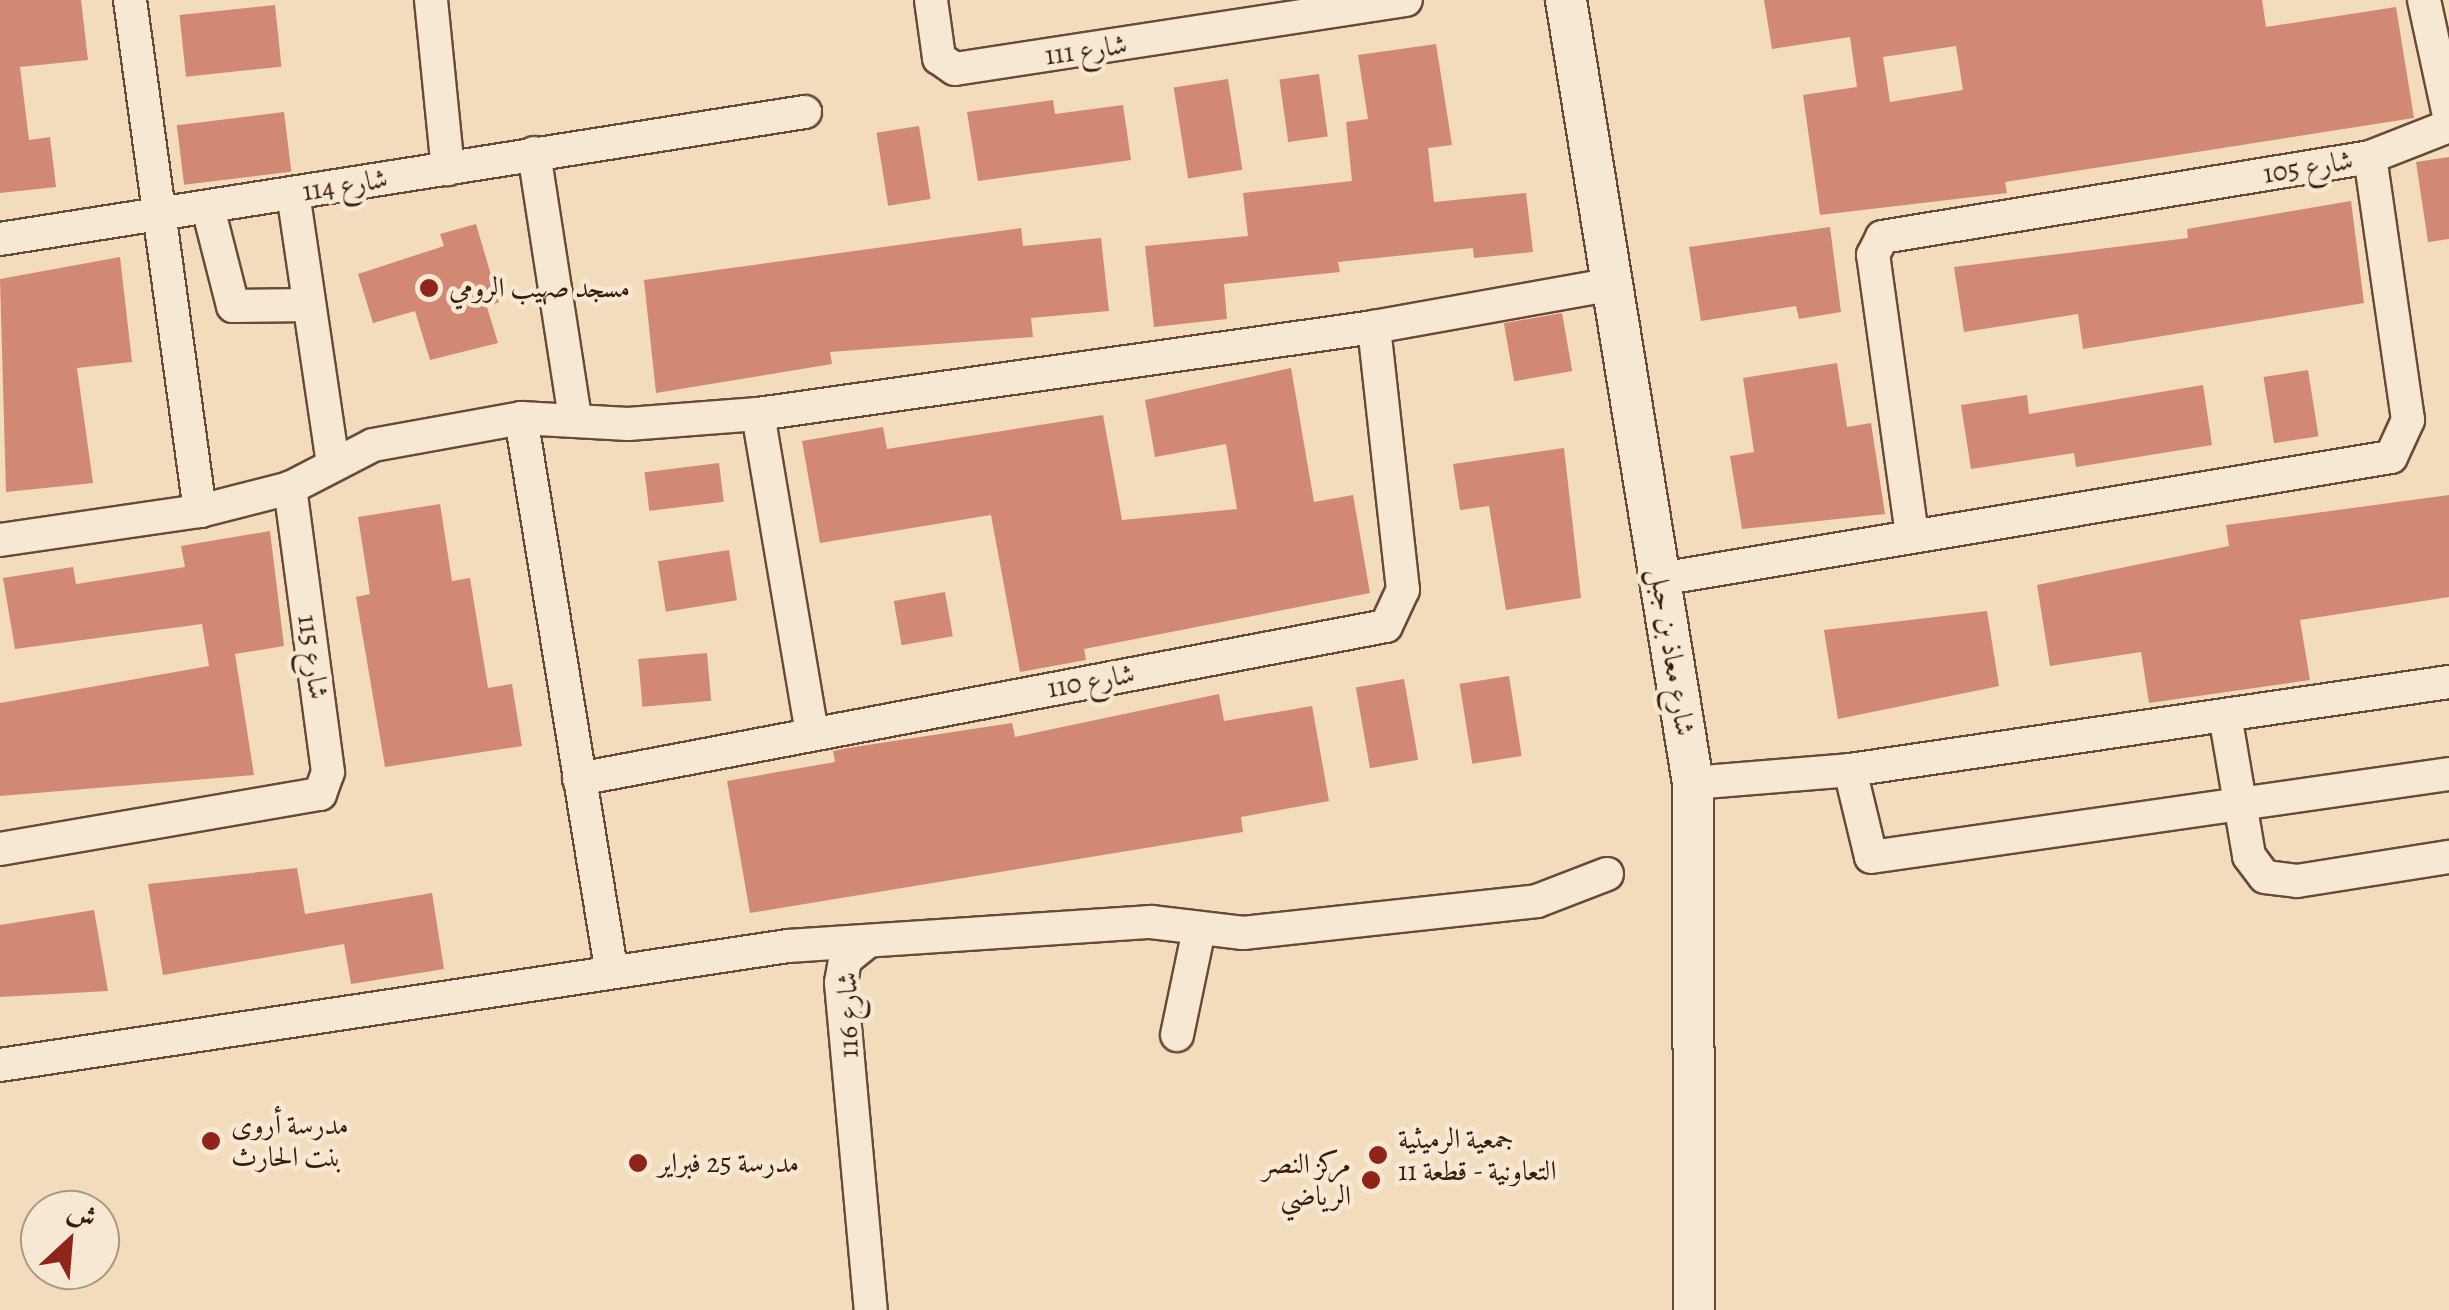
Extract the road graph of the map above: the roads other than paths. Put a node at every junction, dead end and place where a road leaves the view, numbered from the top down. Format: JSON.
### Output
{"nodes":[{"id":1,"x":130,"y":0,"type":"edge"},
{"id":2,"x":431,"y":0,"type":"edge"},
{"id":3,"x":931,"y":0,"type":"edge"},
{"id":4,"x":1406,"y":0,"type":"edge"},
{"id":5,"x":1566,"y":0,"type":"edge"},
{"id":6,"x":2424,"y":0,"type":"edge"},
{"id":7,"x":1295,"y":10,"type":"edge"},
{"id":8,"x":805,"y":112,"type":"dead end"},
{"id":9,"x":2449,"y":116,"type":"edge"},
{"id":10,"x":2449,"y":126,"type":"edge"},
{"id":11,"x":534,"y":154,"type":"junction"},
{"id":12,"x":2370,"y":157,"type":"junction"},
{"id":13,"x":448,"y":170,"type":"junction"},
{"id":14,"x":293,"y":193,"type":"junction"},
{"id":15,"x":208,"y":208,"type":"junction"},
{"id":16,"x":156,"y":217,"type":"junction"},
{"id":17,"x":0,"y":239,"type":"edge"},
{"id":18,"x":1613,"y":284,"type":"junction"},
{"id":19,"x":310,"y":305,"type":"junction"},
{"id":20,"x":1374,"y":328,"type":"junction"},
{"id":21,"x":758,"y":414,"type":"junction"},
{"id":22,"x":521,"y":418,"type":"junction"},
{"id":23,"x":575,"y":418,"type":"junction"},
{"id":24,"x":332,"y":464,"type":"junction"},
{"id":25,"x":290,"y":488,"type":"junction"},
{"id":26,"x":200,"y":511,"type":"junction"},
{"id":27,"x":1912,"y":535,"type":"junction"},
{"id":28,"x":0,"y":540,"type":"edge"},
{"id":29,"x":1660,"y":578,"type":"junction"},
{"id":30,"x":2449,"y":682,"type":"edge"},
{"id":31,"x":2225,"y":715,"type":"junction"},
{"id":32,"x":812,"y":732,"type":"junction"},
{"id":33,"x":1850,"y":770,"type":"junction"},
{"id":34,"x":2449,"y":774,"type":"edge"},
{"id":35,"x":579,"y":778,"type":"junction"},
{"id":36,"x":1693,"y":784,"type":"junction"},
{"id":37,"x":2239,"y":804,"type":"junction"},
{"id":38,"x":0,"y":849,"type":"edge"},
{"id":39,"x":2449,"y":857,"type":"edge"},
{"id":40,"x":1607,"y":874,"type":"dead end"},
{"id":41,"x":1199,"y":930,"type":"junction"},
{"id":42,"x":867,"y":942,"type":"junction"},
{"id":43,"x":611,"y":968,"type":"junction"},
{"id":44,"x":1177,"y":1035,"type":"dead end"},
{"id":45,"x":0,"y":1065,"type":"edge"},
{"id":46,"x":870,"y":1310,"type":"edge"},
{"id":47,"x":1694,"y":1310,"type":"edge"}],
"edges":[{"from":1,"to":16,"type":"street"},
{"from":2,"to":13,"type":"street"},
{"from":3,"to":7,"type":"street","name":"شارع 111"},
{"from":4,"to":7,"type":"street","name":"شارع 111"},
{"from":5,"to":18,"type":"street","name":"شارع معاذ بن جبل"},
{"from":6,"to":9,"type":"street"},
{"from":8,"to":11,"type":"street","name":"شارع 114"},
{"from":10,"to":12,"type":"street"},
{"from":11,"to":13,"type":"street","name":"شارع 114"},
{"from":11,"to":23,"type":"street"},
{"from":12,"to":27,"type":"street","name":"شارع 105"},
{"from":12,"to":27,"type":"street","name":"شارع 105"},
{"from":13,"to":14,"type":"street","name":"شارع 114"},
{"from":14,"to":15,"type":"street","name":"شارع 114"},
{"from":14,"to":19,"type":"street"},
{"from":15,"to":16,"type":"street","name":"شارع 114"},
{"from":15,"to":19,"type":"street"},
{"from":16,"to":17,"type":"street","name":"شارع 114"},
{"from":16,"to":26,"type":"street"},
{"from":18,"to":20,"type":"street"},
{"from":18,"to":29,"type":"street","name":"شارع معاذ بن جبل"},
{"from":19,"to":24,"type":"street"},
{"from":20,"to":21,"type":"street"},
{"from":20,"to":32,"type":"street","name":"شارع 110"},
{"from":21,"to":23,"type":"street"},
{"from":21,"to":32,"type":"street"},
{"from":22,"to":23,"type":"street"},
{"from":22,"to":24,"type":"street"},
{"from":22,"to":35,"type":"street"},
{"from":24,"to":25,"type":"street"},
{"from":25,"to":26,"type":"street"},
{"from":25,"to":38,"type":"street","name":"شارع 115"},
{"from":26,"to":28,"type":"street"},
{"from":27,"to":29,"type":"street","name":"شارع 105"},
{"from":29,"to":36,"type":"street","name":"شارع معاذ بن جبل"},
{"from":30,"to":31,"type":"street"},
{"from":31,"to":33,"type":"street"},
{"from":31,"to":37,"type":"street"},
{"from":32,"to":35,"type":"street"},
{"from":33,"to":36,"type":"street"},
{"from":33,"to":37,"type":"street"},
{"from":34,"to":37,"type":"street"},
{"from":35,"to":43,"type":"street"},
{"from":36,"to":47,"type":"street","name":"شارع معاذ بن جبل"},
{"from":37,"to":39,"type":"street"},
{"from":40,"to":41,"type":"street","name":"شارع 116"},
{"from":41,"to":42,"type":"street","name":"شارع 116"},
{"from":41,"to":44,"type":"street"},
{"from":42,"to":43,"type":"street"},
{"from":42,"to":46,"type":"street","name":"شارع 116"},
{"from":43,"to":45,"type":"street"}]}
